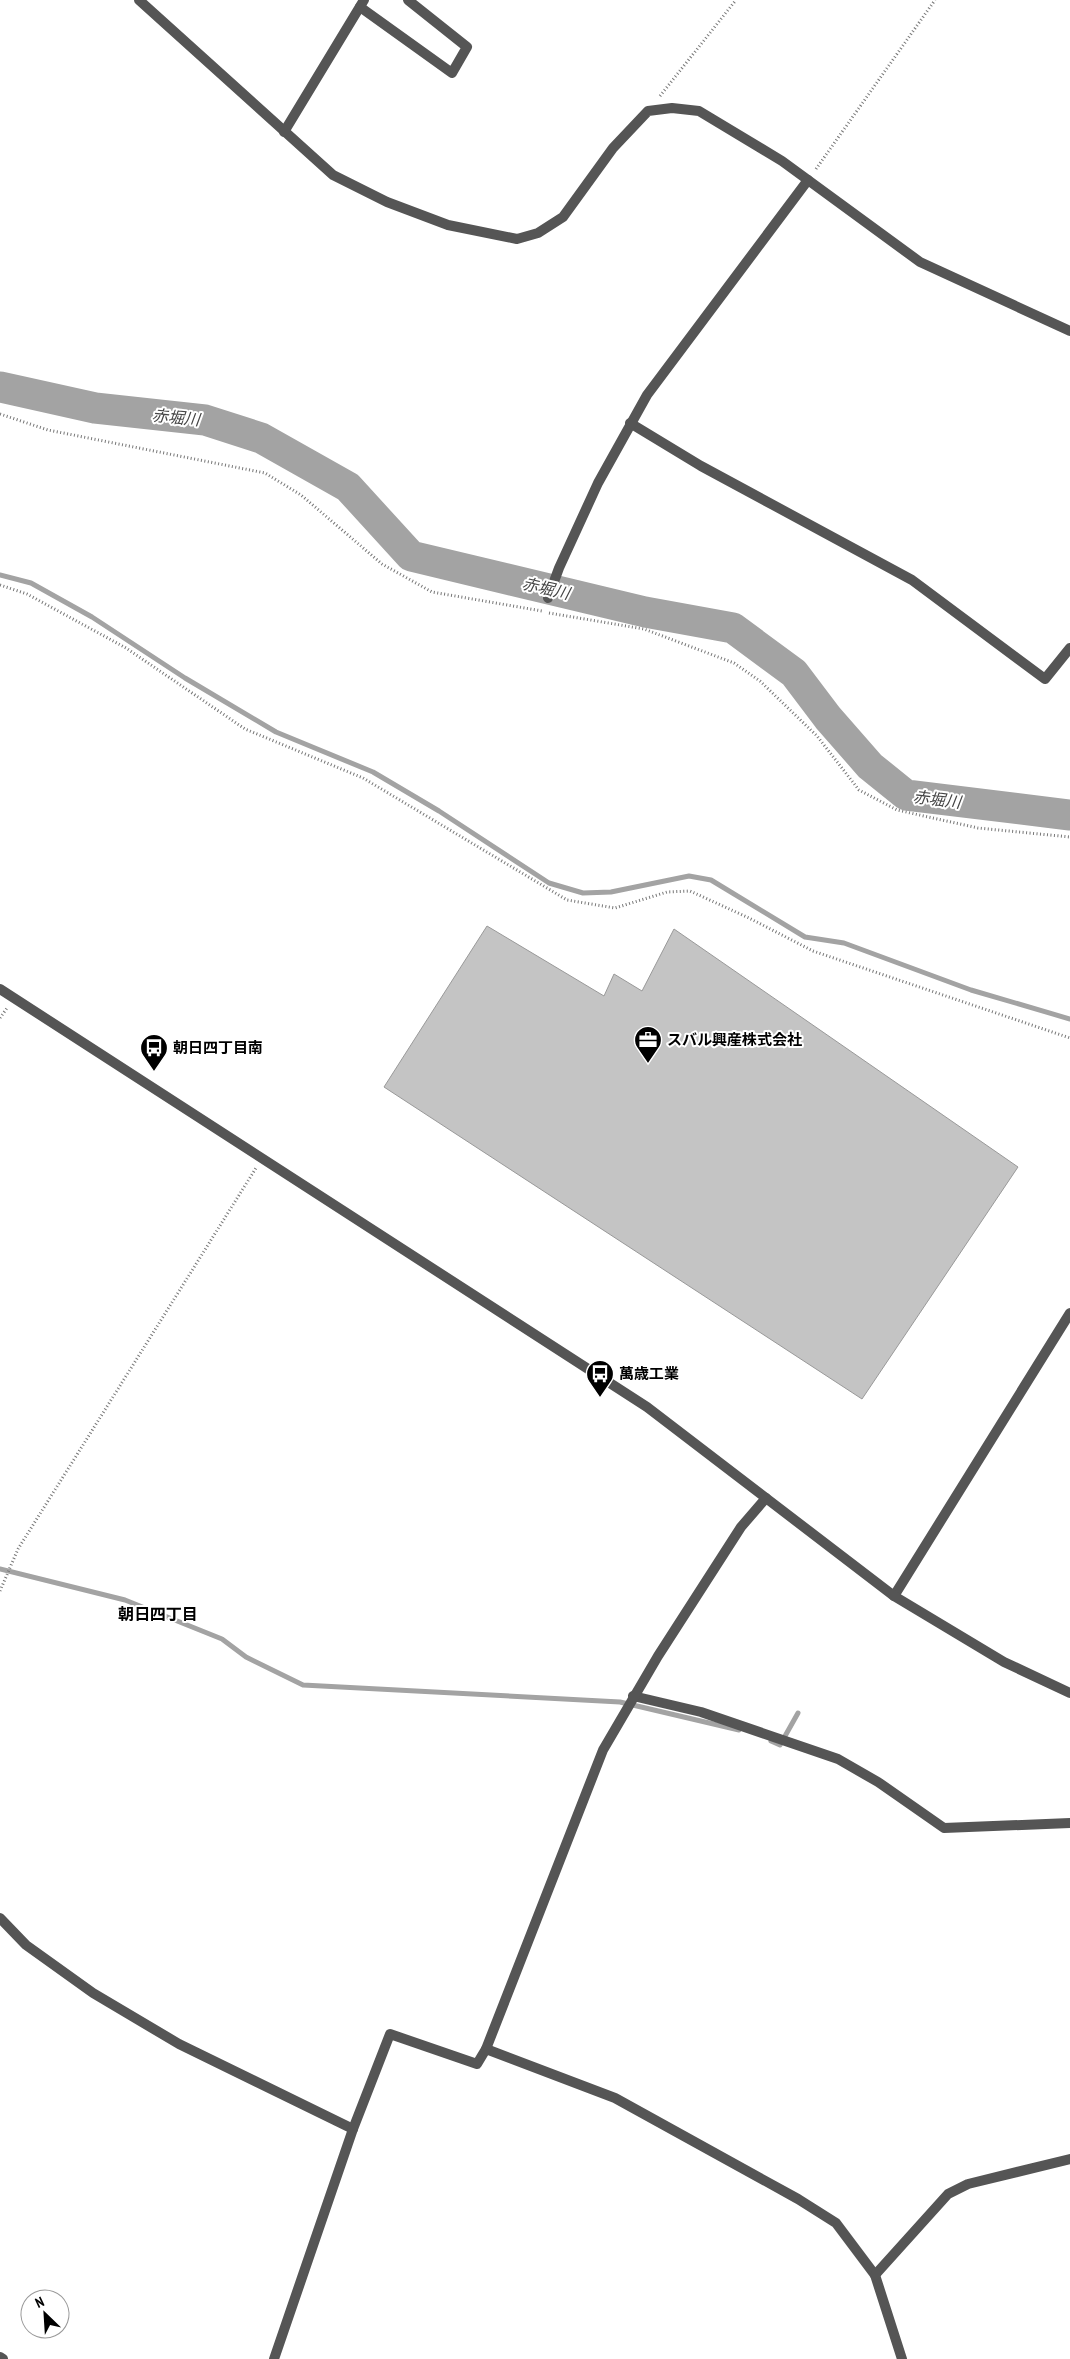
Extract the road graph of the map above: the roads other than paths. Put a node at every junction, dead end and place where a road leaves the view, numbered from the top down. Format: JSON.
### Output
{"nodes":[{"id":1,"x":139,"y":0,"type":"edge"},
{"id":2,"x":408,"y":0,"type":"edge"},
{"id":3,"x":362,"y":3,"type":"edge"},
{"id":4,"x":284,"y":132,"type":"junction"},
{"id":5,"x":808,"y":180,"type":"junction"},
{"id":6,"x":1070,"y":331,"type":"edge"},
{"id":7,"x":630,"y":423,"type":"junction"},
{"id":8,"x":548,"y":598,"type":"road end"},
{"id":9,"x":1070,"y":648,"type":"edge"},
{"id":10,"x":0,"y":989,"type":"edge"},
{"id":11,"x":1070,"y":1313,"type":"edge"},
{"id":12,"x":766,"y":1498,"type":"junction"},
{"id":13,"x":894,"y":1596,"type":"junction"},
{"id":14,"x":1070,"y":1693,"type":"edge"},
{"id":15,"x":633,"y":1696,"type":"junction"},
{"id":16,"x":1070,"y":1823,"type":"edge"},
{"id":17,"x":0,"y":1918,"type":"edge"},
{"id":18,"x":486,"y":2049,"type":"junction"},
{"id":19,"x":353,"y":2129,"type":"junction"},
{"id":20,"x":1070,"y":2159,"type":"edge"},
{"id":21,"x":875,"y":2275,"type":"junction"},
{"id":22,"x":274,"y":2359,"type":"edge"},
{"id":23,"x":902,"y":2359,"type":"edge"}],
"edges":[{"from":1,"to":4,"type":"street"},
{"from":2,"to":3,"type":"street"},
{"from":3,"to":4,"type":"street"},
{"from":4,"to":5,"type":"street"},
{"from":5,"to":6,"type":"street"},
{"from":5,"to":7,"type":"street"},
{"from":7,"to":8,"type":"street"},
{"from":7,"to":9,"type":"street"},
{"from":10,"to":12,"type":"street"},
{"from":11,"to":13,"type":"street"},
{"from":12,"to":13,"type":"street"},
{"from":12,"to":15,"type":"street"},
{"from":13,"to":14,"type":"street"},
{"from":15,"to":16,"type":"street"},
{"from":15,"to":18,"type":"street"},
{"from":17,"to":19,"type":"street"},
{"from":18,"to":19,"type":"street"},
{"from":18,"to":21,"type":"street"},
{"from":19,"to":22,"type":"street"},
{"from":20,"to":21,"type":"street"},
{"from":21,"to":23,"type":"street"}]}
